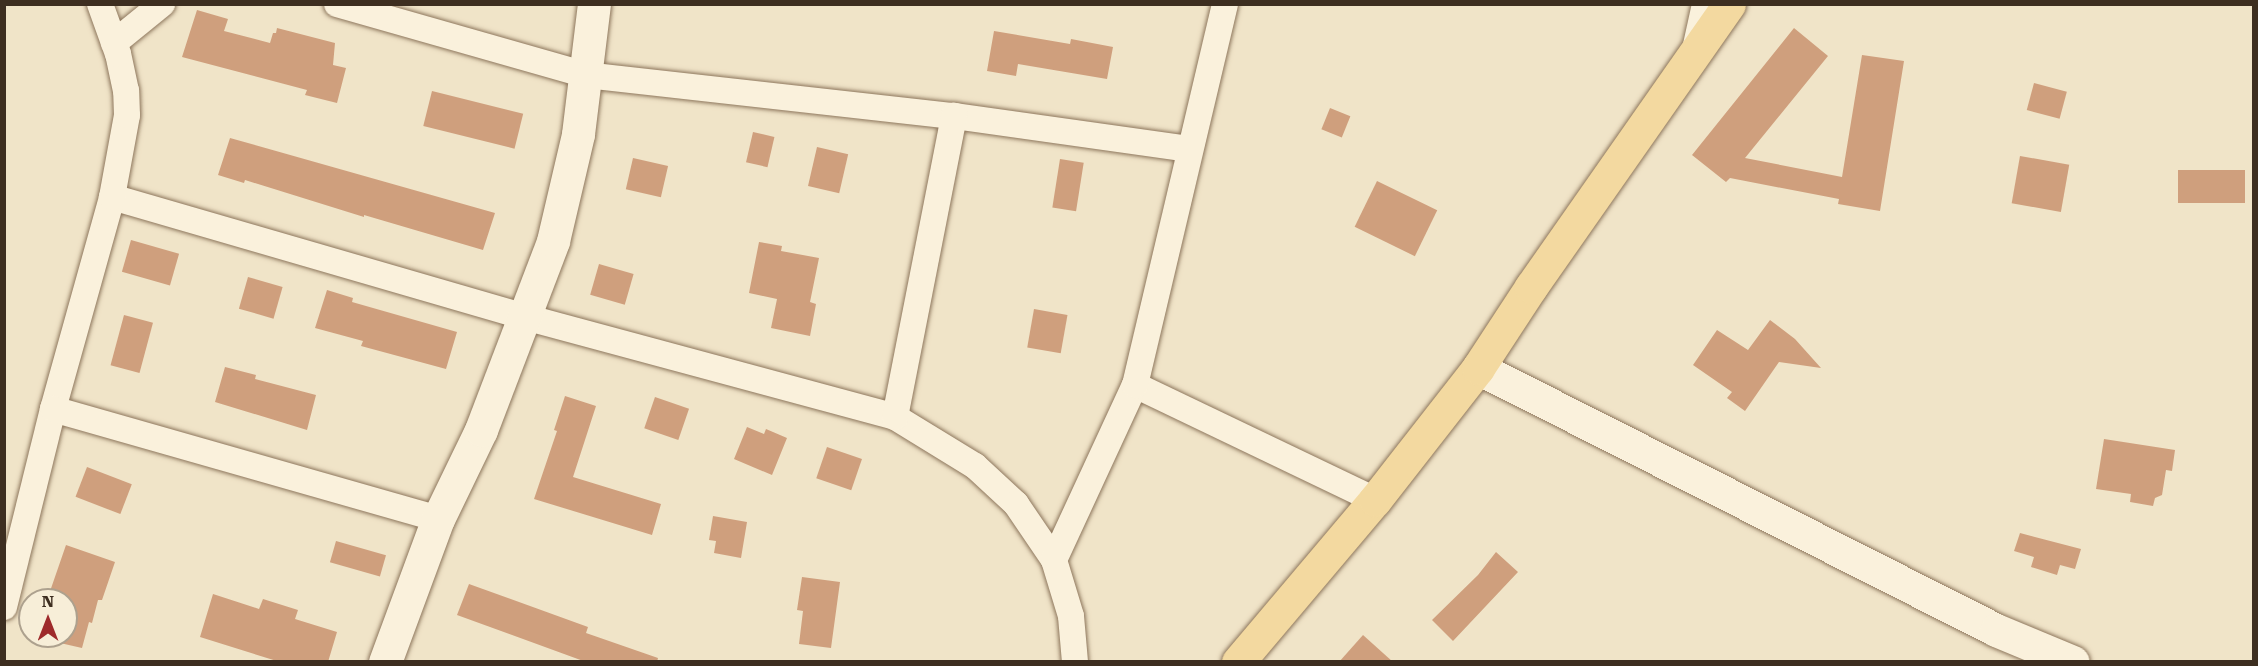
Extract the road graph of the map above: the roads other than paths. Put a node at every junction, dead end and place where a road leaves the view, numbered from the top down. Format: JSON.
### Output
{"nodes":[{"id":1,"x":100,"y":4,"type":"edge"},
{"id":2,"x":162,"y":4,"type":"edge"},
{"id":3,"x":337,"y":4,"type":"edge"},
{"id":4,"x":594,"y":4,"type":"edge"},
{"id":5,"x":1225,"y":4,"type":"edge"},
{"id":6,"x":1705,"y":4,"type":"edge"},
{"id":7,"x":1730,"y":4,"type":"edge"},
{"id":8,"x":114,"y":43,"type":"junction"},
{"id":9,"x":1694,"y":56,"type":"junction"},
{"id":10,"x":586,"y":75,"type":"junction"},
{"id":11,"x":954,"y":116,"type":"junction"},
{"id":12,"x":1190,"y":149,"type":"junction"},
{"id":13,"x":112,"y":197,"type":"junction"},
{"id":14,"x":525,"y":317,"type":"junction"},
{"id":15,"x":1478,"y":368,"type":"junction"},
{"id":16,"x":1135,"y":385,"type":"junction"},
{"id":17,"x":53,"y":409,"type":"junction"},
{"id":18,"x":895,"y":417,"type":"junction"},
{"id":19,"x":1375,"y":500,"type":"junction"},
{"id":20,"x":438,"y":519,"type":"junction"},
{"id":21,"x":1054,"y":560,"type":"junction"},
{"id":22,"x":4,"y":607,"type":"edge"},
{"id":23,"x":386,"y":662,"type":"edge"},
{"id":24,"x":1075,"y":662,"type":"edge"},
{"id":25,"x":1238,"y":662,"type":"edge"},
{"id":26,"x":2073,"y":662,"type":"edge"}],
"edges":[{"from":1,"to":8,"type":"street"},
{"from":2,"to":8,"type":"street"},
{"from":3,"to":10,"type":"street"},
{"from":4,"to":10,"type":"street"},
{"from":5,"to":12,"type":"street"},
{"from":6,"to":9,"type":"street"},
{"from":7,"to":9,"type":"main road"},
{"from":8,"to":13,"type":"street"},
{"from":9,"to":15,"type":"main road"},
{"from":10,"to":11,"type":"street"},
{"from":10,"to":14,"type":"street"},
{"from":11,"to":12,"type":"street"},
{"from":11,"to":18,"type":"street"},
{"from":12,"to":16,"type":"street"},
{"from":13,"to":14,"type":"street"},
{"from":13,"to":17,"type":"street"},
{"from":14,"to":18,"type":"street"},
{"from":14,"to":20,"type":"street"},
{"from":15,"to":19,"type":"main road"},
{"from":15,"to":26,"type":"street"},
{"from":16,"to":19,"type":"street"},
{"from":16,"to":21,"type":"street"},
{"from":17,"to":20,"type":"street"},
{"from":17,"to":22,"type":"street"},
{"from":18,"to":21,"type":"street"},
{"from":19,"to":25,"type":"main road"},
{"from":20,"to":23,"type":"street"},
{"from":21,"to":24,"type":"street"}]}
